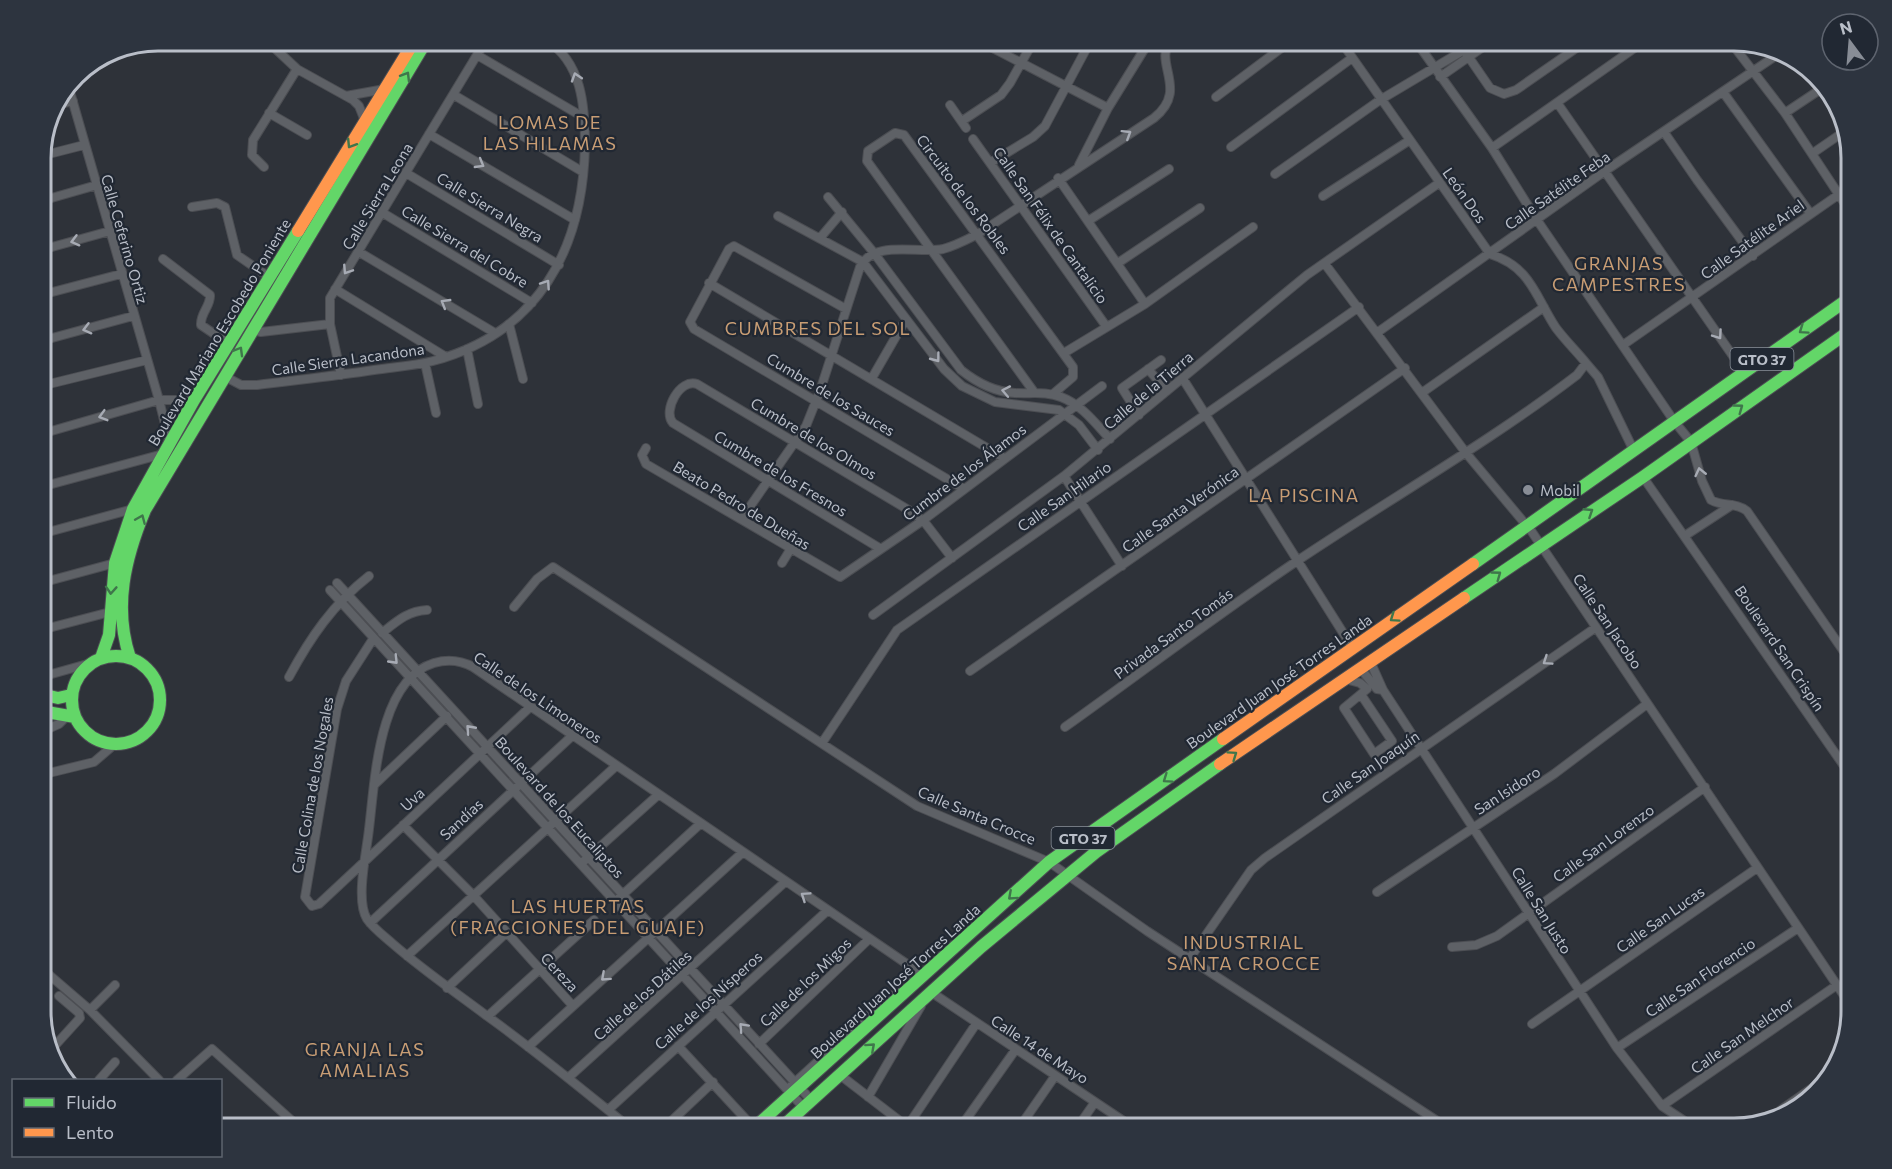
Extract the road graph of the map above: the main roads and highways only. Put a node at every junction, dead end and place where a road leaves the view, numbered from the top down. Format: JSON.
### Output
{"nodes":[{"id":1,"x":408,"y":51,"type":"edge"},
{"id":2,"x":420,"y":51,"type":"edge"},
{"id":3,"x":309,"y":223,"type":"junction"},
{"id":4,"x":1841,"y":304,"type":"edge"},
{"id":5,"x":1841,"y":337,"type":"edge"},
{"id":6,"x":130,"y":658,"type":"junction"},
{"id":7,"x":96,"y":660,"type":"junction"},
{"id":8,"x":71,"y":695,"type":"junction"},
{"id":9,"x":51,"y":696,"type":"edge"},
{"id":10,"x":51,"y":713,"type":"edge"},
{"id":11,"x":70,"y":717,"type":"junction"},
{"id":12,"x":764,"y":1118,"type":"edge"},
{"id":13,"x":793,"y":1118,"type":"edge"}],
"edges":[{"from":1,"to":3,"type":"main road","name":"Boulevard Mariano Escobedo Poniente","one_way":true},
{"from":3,"to":2,"type":"main road","name":"Boulevard Mariano Escobedo Poniente","one_way":true},
{"from":6,"to":3,"type":"main road","name":"Boulevard Mariano Escobedo Poniente","one_way":true},
{"from":3,"to":7,"type":"main road","name":"Boulevard Mariano Escobedo Poniente","one_way":true},
{"from":4,"to":12,"type":"main road","name":"Boulevard Juan José Torres Landa","number":"GTO 37","one_way":true},
{"from":13,"to":5,"type":"main road","number":"GTO 37","one_way":true},
{"from":6,"to":7,"type":"main road"},
{"from":6,"to":11,"type":"main road"},
{"from":7,"to":8,"type":"main road"},
{"from":8,"to":9,"type":"main road"},
{"from":8,"to":11,"type":"main road"},
{"from":10,"to":11,"type":"main road"}]}
